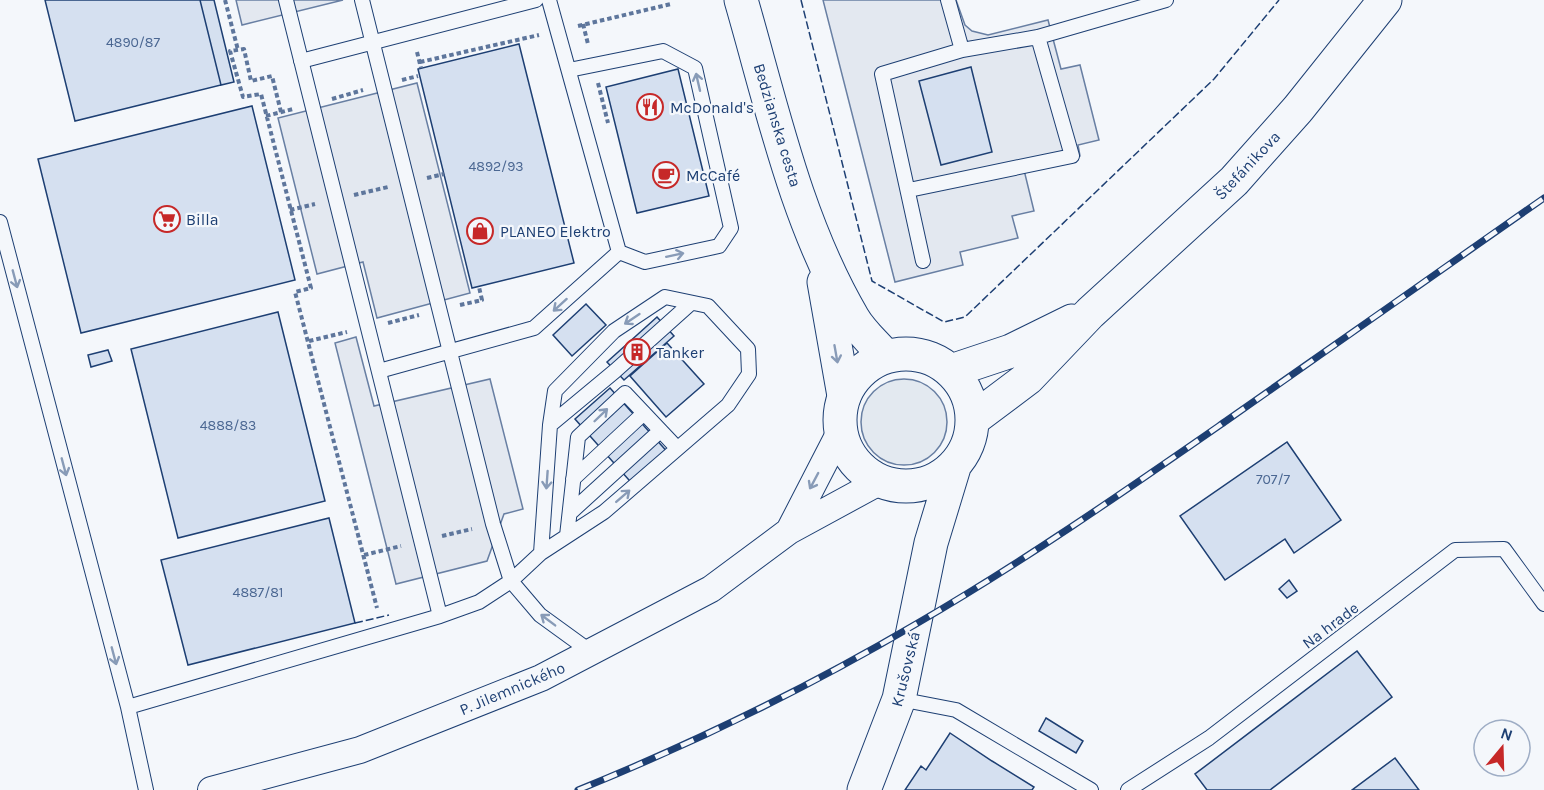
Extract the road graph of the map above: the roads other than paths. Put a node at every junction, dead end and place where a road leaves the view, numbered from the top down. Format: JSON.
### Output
{"nodes":[{"id":1,"x":286,"y":0,"type":"edge"},
{"id":2,"x":362,"y":0,"type":"edge"},
{"id":3,"x":536,"y":0,"type":"edge"},
{"id":4,"x":549,"y":0,"type":"edge"},
{"id":5,"x":741,"y":0,"type":"edge"},
{"id":6,"x":948,"y":0,"type":"edge"},
{"id":7,"x":1166,"y":0,"type":"edge"},
{"id":8,"x":1385,"y":0,"type":"edge"},
{"id":9,"x":1038,"y":37,"type":"junction"},
{"id":10,"x":373,"y":42,"type":"junction"},
{"id":11,"x":962,"y":50,"type":"junction"},
{"id":12,"x":301,"y":61,"type":"junction"},
{"id":13,"x":569,"y":70,"type":"junction"},
{"id":14,"x":909,"y":190,"type":"junction"},
{"id":15,"x":0,"y":222,"type":"edge"},
{"id":16,"x":817,"y":248,"type":"junction"},
{"id":17,"x":619,"y":252,"type":"junction"},
{"id":18,"x":923,"y":261,"type":"dead end"},
{"id":19,"x":691,"y":303,"type":"junction"},
{"id":20,"x":1090,"y":313,"type":"junction"},
{"id":21,"x":451,"y":353,"type":"junction"},
{"id":22,"x":885,"y":356,"type":"junction"},
{"id":23,"x":379,"y":371,"type":"junction"},
{"id":24,"x":951,"y":371,"type":"junction"},
{"id":25,"x":844,"y":396,"type":"junction"},
{"id":26,"x":644,"y":412,"type":"junction"},
{"id":27,"x":972,"y":420,"type":"junction"},
{"id":28,"x":550,"y":425,"type":"junction"},
{"id":29,"x":660,"y":431,"type":"junction"},
{"id":30,"x":840,"y":432,"type":"junction"},
{"id":31,"x":677,"y":448,"type":"junction"},
{"id":32,"x":955,"y":464,"type":"junction"},
{"id":33,"x":573,"y":480,"type":"junction"},
{"id":34,"x":893,"y":483,"type":"junction"},
{"id":35,"x":570,"y":513,"type":"junction"},
{"id":36,"x":789,"y":531,"type":"junction"},
{"id":37,"x":567,"y":536,"type":"junction"},
{"id":38,"x":931,"y":543,"type":"junction"},
{"id":39,"x":541,"y":553,"type":"junction"},
{"id":40,"x":512,"y":581,"type":"junction"},
{"id":41,"x":1544,"y":604,"type":"edge"},
{"id":42,"x":440,"y":616,"type":"junction"},
{"id":43,"x":591,"y":652,"type":"junction"},
{"id":44,"x":899,"y":699,"type":"junction"},
{"id":45,"x":128,"y":707,"type":"junction"},
{"id":46,"x":146,"y":790,"type":"edge"},
{"id":47,"x":211,"y":790,"type":"edge"},
{"id":48,"x":864,"y":790,"type":"edge"},
{"id":49,"x":1091,"y":790,"type":"edge"},
{"id":50,"x":1128,"y":790,"type":"edge"}],
"edges":[{"from":1,"to":12,"type":"lane"},
{"from":2,"to":10,"type":"lane"},
{"from":3,"to":10,"type":"lane"},
{"from":4,"to":13,"type":"lane"},
{"from":5,"to":16,"type":"main road","name":"Bedzianska cesta"},
{"from":6,"to":11,"type":"lane"},
{"from":7,"to":9,"type":"lane"},
{"from":8,"to":20,"type":"main road","name":"Štefánikova"},
{"from":9,"to":11,"type":"lane"},
{"from":9,"to":14,"type":"lane"},
{"from":10,"to":12,"type":"lane"},
{"from":10,"to":21,"type":"lane"},
{"from":11,"to":14,"type":"lane"},
{"from":12,"to":23,"type":"lane"},
{"from":13,"to":17,"type":"lane"},
{"from":17,"to":13,"type":"lane","one_way":true},
{"from":14,"to":18,"type":"lane"},
{"from":15,"to":45,"type":"lane","one_way":true},
{"from":16,"to":22,"type":"main road","name":"Bedzianska cesta"},
{"from":16,"to":25,"type":"main road","name":"Bedzianska cesta","one_way":true},
{"from":17,"to":21,"type":"lane","one_way":true},
{"from":19,"to":28,"type":"lane"},
{"from":19,"to":28,"type":"lane","one_way":true},
{"from":19,"to":31,"type":"lane"},
{"from":20,"to":24,"type":"main road"},
{"from":20,"to":27,"type":"main road"},
{"from":21,"to":23,"type":"lane"},
{"from":21,"to":40,"type":"lane"},
{"from":22,"to":24,"type":"main road"},
{"from":22,"to":25,"type":"main road"},
{"from":23,"to":42,"type":"lane"},
{"from":24,"to":27,"type":"main road"},
{"from":25,"to":30,"type":"main road"},
{"from":26,"to":29,"type":"lane"},
{"from":26,"to":33,"type":"lane"},
{"from":33,"to":26,"type":"lane","one_way":true},
{"from":27,"to":32,"type":"main road"},
{"from":28,"to":39,"type":"lane","one_way":true},
{"from":29,"to":31,"type":"lane"},
{"from":29,"to":35,"type":"lane"},
{"from":30,"to":34,"type":"main road"},
{"from":30,"to":36,"type":"street","name":"P. Jilemnického","one_way":true},
{"from":37,"to":31,"type":"lane","one_way":true},
{"from":32,"to":34,"type":"main road"},
{"from":32,"to":38,"type":"main road","name":"Krušovská"},
{"from":33,"to":35,"type":"lane"},
{"from":34,"to":36,"type":"street","name":"P. Jilemnického"},
{"from":34,"to":38,"type":"main road"},
{"from":35,"to":37,"type":"lane"},
{"from":36,"to":43,"type":"street","name":"P. Jilemnického"},
{"from":37,"to":39,"type":"lane"},
{"from":38,"to":44,"type":"main road","name":"Krušovská"},
{"from":39,"to":40,"type":"lane"},
{"from":40,"to":42,"type":"lane"},
{"from":43,"to":40,"type":"lane","one_way":true},
{"from":41,"to":50,"type":"lane","name":"Na hrade"},
{"from":42,"to":45,"type":"lane"},
{"from":43,"to":47,"type":"street","name":"P. Jilemnického"},
{"from":44,"to":48,"type":"main road","name":"Krušovská"},
{"from":44,"to":49,"type":"lane"},
{"from":45,"to":46,"type":"lane"}]}
